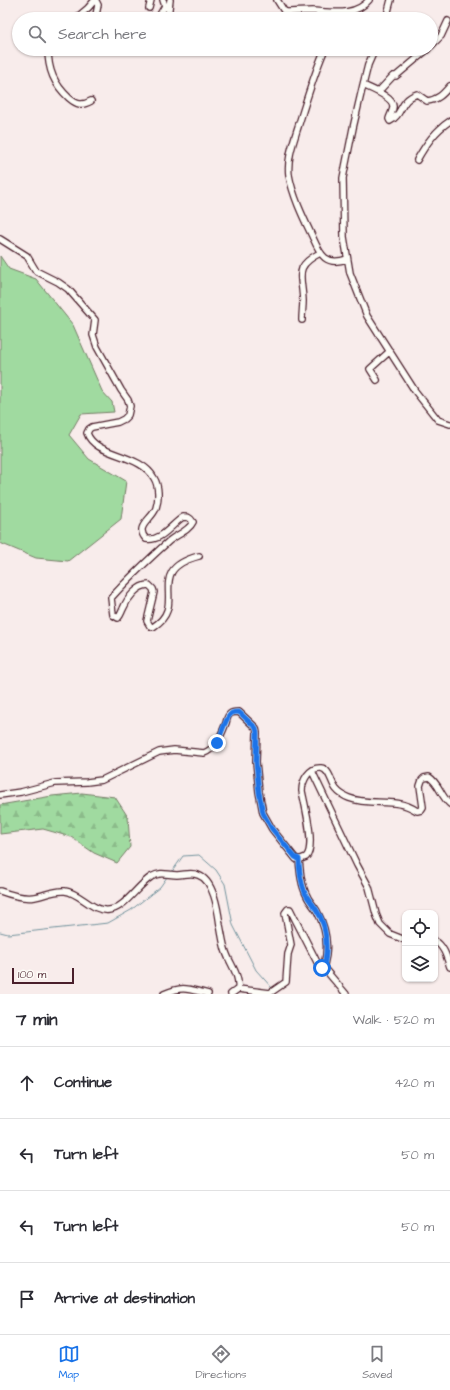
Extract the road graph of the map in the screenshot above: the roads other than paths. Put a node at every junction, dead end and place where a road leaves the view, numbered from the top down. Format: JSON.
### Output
{"nodes":[{"id":1,"x":152,"y":0,"type":"edge"},
{"id":2,"x":163,"y":0,"type":"edge"},
{"id":3,"x":170,"y":0,"type":"edge"},
{"id":4,"x":277,"y":0,"type":"edge"},
{"id":5,"x":369,"y":0,"type":"edge"},
{"id":6,"x":391,"y":0,"type":"edge"},
{"id":7,"x":95,"y":1,"type":"edge"},
{"id":8,"x":149,"y":8,"type":"dead end"},
{"id":9,"x":83,"y":12,"type":"edge"},
{"id":10,"x":97,"y":12,"type":"edge"},
{"id":11,"x":162,"y":12,"type":"edge"},
{"id":12,"x":169,"y":12,"type":"edge"},
{"id":13,"x":287,"y":12,"type":"edge"},
{"id":14,"x":287,"y":12,"type":"edge"},
{"id":15,"x":326,"y":12,"type":"edge"},
{"id":16,"x":344,"y":12,"type":"edge"},
{"id":17,"x":388,"y":12,"type":"edge"},
{"id":18,"x":448,"y":21,"type":"dead end"},
{"id":19,"x":438,"y":38,"type":"edge"},
{"id":20,"x":49,"y":56,"type":"edge"},
{"id":21,"x":322,"y":56,"type":"edge"},
{"id":22,"x":372,"y":56,"type":"edge"},
{"id":23,"x":420,"y":56,"type":"edge"},
{"id":24,"x":363,"y":85,"type":"junction"},
{"id":25,"x":450,"y":86,"type":"edge"},
{"id":26,"x":378,"y":92,"type":"junction"},
{"id":27,"x":92,"y":101,"type":"dead end"},
{"id":28,"x":450,"y":121,"type":"edge"},
{"id":29,"x":417,"y":160,"type":"dead end"},
{"id":30,"x":0,"y":239,"type":"edge"},
{"id":31,"x":320,"y":253,"type":"junction"},
{"id":32,"x":347,"y":259,"type":"junction"},
{"id":33,"x":302,"y":320,"type":"dead end"},
{"id":34,"x":390,"y":351,"type":"junction"},
{"id":35,"x":377,"y":380,"type":"dead end"},
{"id":36,"x":450,"y":424,"type":"edge"},
{"id":37,"x":199,"y":556,"type":"dead end"},
{"id":38,"x":312,"y":771,"type":"junction"},
{"id":39,"x":0,"y":795,"type":"edge"},
{"id":40,"x":450,"y":804,"type":"edge"},
{"id":41,"x":299,"y":859,"type":"junction"},
{"id":42,"x":0,"y":891,"type":"edge"},
{"id":43,"x":402,"y":939,"type":"edge"},
{"id":44,"x":438,"y":943,"type":"edge"},
{"id":45,"x":323,"y":967,"type":"junction"},
{"id":46,"x":450,"y":967,"type":"edge"},
{"id":47,"x":238,"y":989,"type":"junction"},
{"id":48,"x":164,"y":994,"type":"edge"},
{"id":49,"x":208,"y":994,"type":"edge"},
{"id":50,"x":231,"y":994,"type":"edge"},
{"id":51,"x":346,"y":994,"type":"edge"}],
"edges":[{"from":1,"to":8,"type":"street"},
{"from":2,"to":11,"type":"street"},
{"from":3,"to":12,"type":"street"},
{"from":4,"to":14,"type":"street"},
{"from":5,"to":16,"type":"street"},
{"from":6,"to":17,"type":"street"},
{"from":7,"to":9,"type":"street"},
{"from":7,"to":10,"type":"street"},
{"from":13,"to":15,"type":"street"},
{"from":18,"to":19,"type":"street"},
{"from":20,"to":27,"type":"street"},
{"from":21,"to":31,"type":"street"},
{"from":22,"to":24,"type":"street"},
{"from":23,"to":26,"type":"street"},
{"from":24,"to":26,"type":"street"},
{"from":24,"to":32,"type":"street"},
{"from":25,"to":26,"type":"street"},
{"from":28,"to":29,"type":"street"},
{"from":30,"to":37,"type":"street"},
{"from":31,"to":32,"type":"street"},
{"from":31,"to":33,"type":"street"},
{"from":32,"to":34,"type":"street"},
{"from":34,"to":35,"type":"street"},
{"from":34,"to":36,"type":"street"},
{"from":38,"to":40,"type":"street"},
{"from":38,"to":41,"type":"street"},
{"from":38,"to":43,"type":"street"},
{"from":39,"to":41,"type":"street"},
{"from":41,"to":45,"type":"street"},
{"from":42,"to":47,"type":"street"},
{"from":44,"to":46,"type":"street"},
{"from":45,"to":47,"type":"street"},
{"from":45,"to":51,"type":"street"},
{"from":47,"to":50,"type":"street"},
{"from":48,"to":49,"type":"street"}]}
